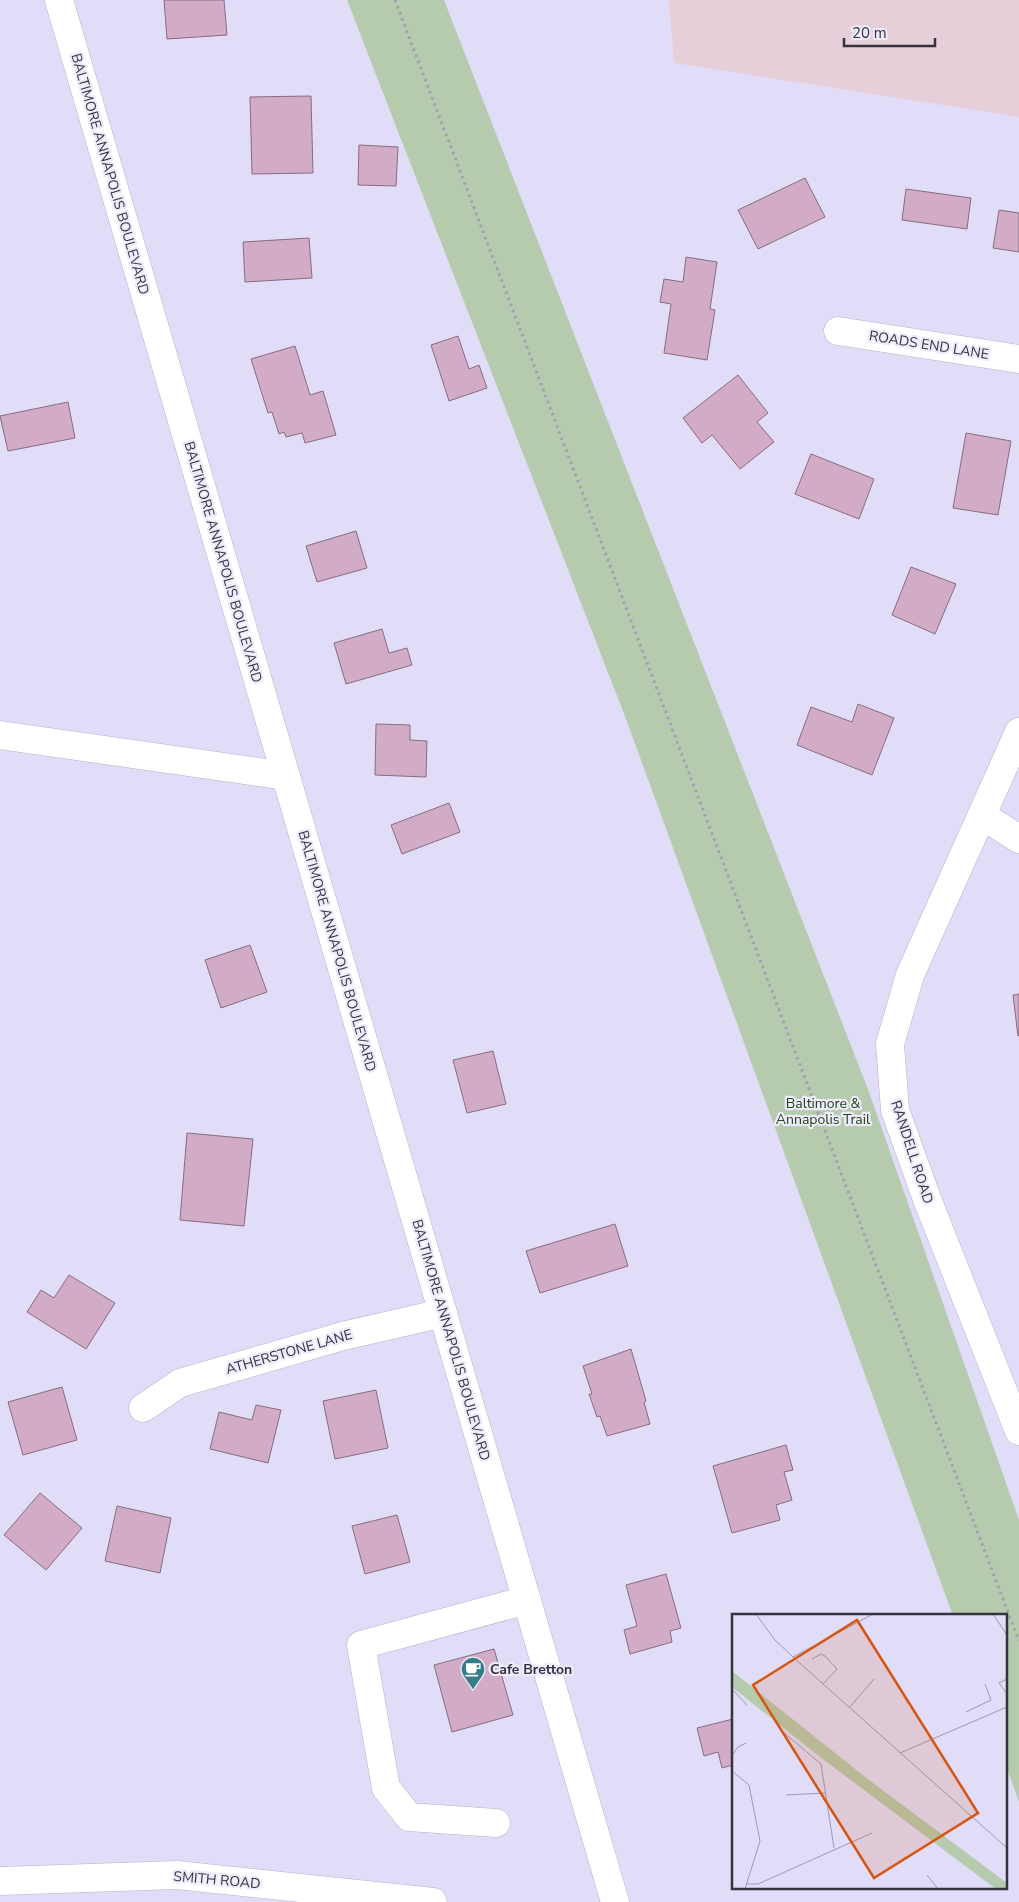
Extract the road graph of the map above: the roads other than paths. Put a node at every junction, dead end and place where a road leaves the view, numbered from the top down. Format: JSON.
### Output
{"nodes":[{"id":1,"x":59,"y":0,"type":"edge"},
{"id":2,"x":838,"y":331,"type":"dead end"},
{"id":3,"x":1019,"y":359,"type":"edge"},
{"id":4,"x":1019,"y":732,"type":"edge"},
{"id":5,"x":0,"y":735,"type":"edge"},
{"id":6,"x":286,"y":776,"type":"junction"},
{"id":7,"x":983,"y":816,"type":"junction"},
{"id":8,"x":1019,"y":839,"type":"edge"},
{"id":9,"x":443,"y":1313,"type":"junction"},
{"id":10,"x":143,"y":1408,"type":"dead end"},
{"id":11,"x":1019,"y":1431,"type":"edge"},
{"id":12,"x":527,"y":1600,"type":"junction"},
{"id":13,"x":496,"y":1823,"type":"dead end"},
{"id":14,"x":0,"y":1881,"type":"edge"},
{"id":15,"x":433,"y":1902,"type":"edge"},
{"id":16,"x":615,"y":1902,"type":"edge"}],
"edges":[{"from":1,"to":6,"type":"street","name":"BALTIMORE ANNAPOLIS BOULEVARD"},
{"from":2,"to":3,"type":"street","name":"ROADS END LANE"},
{"from":4,"to":7,"type":"street","name":"RANDELL ROAD"},
{"from":5,"to":6,"type":"street"},
{"from":6,"to":9,"type":"street","name":"BALTIMORE ANNAPOLIS BOULEVARD"},
{"from":7,"to":8,"type":"street"},
{"from":7,"to":11,"type":"street","name":"RANDELL ROAD"},
{"from":9,"to":10,"type":"street","name":"ATHERSTONE LANE"},
{"from":9,"to":12,"type":"street","name":"BALTIMORE ANNAPOLIS BOULEVARD"},
{"from":12,"to":13,"type":"street"},
{"from":12,"to":16,"type":"street","name":"BALTIMORE ANNAPOLIS BOULEVARD"},
{"from":14,"to":15,"type":"street","name":"SMITH ROAD"}]}
